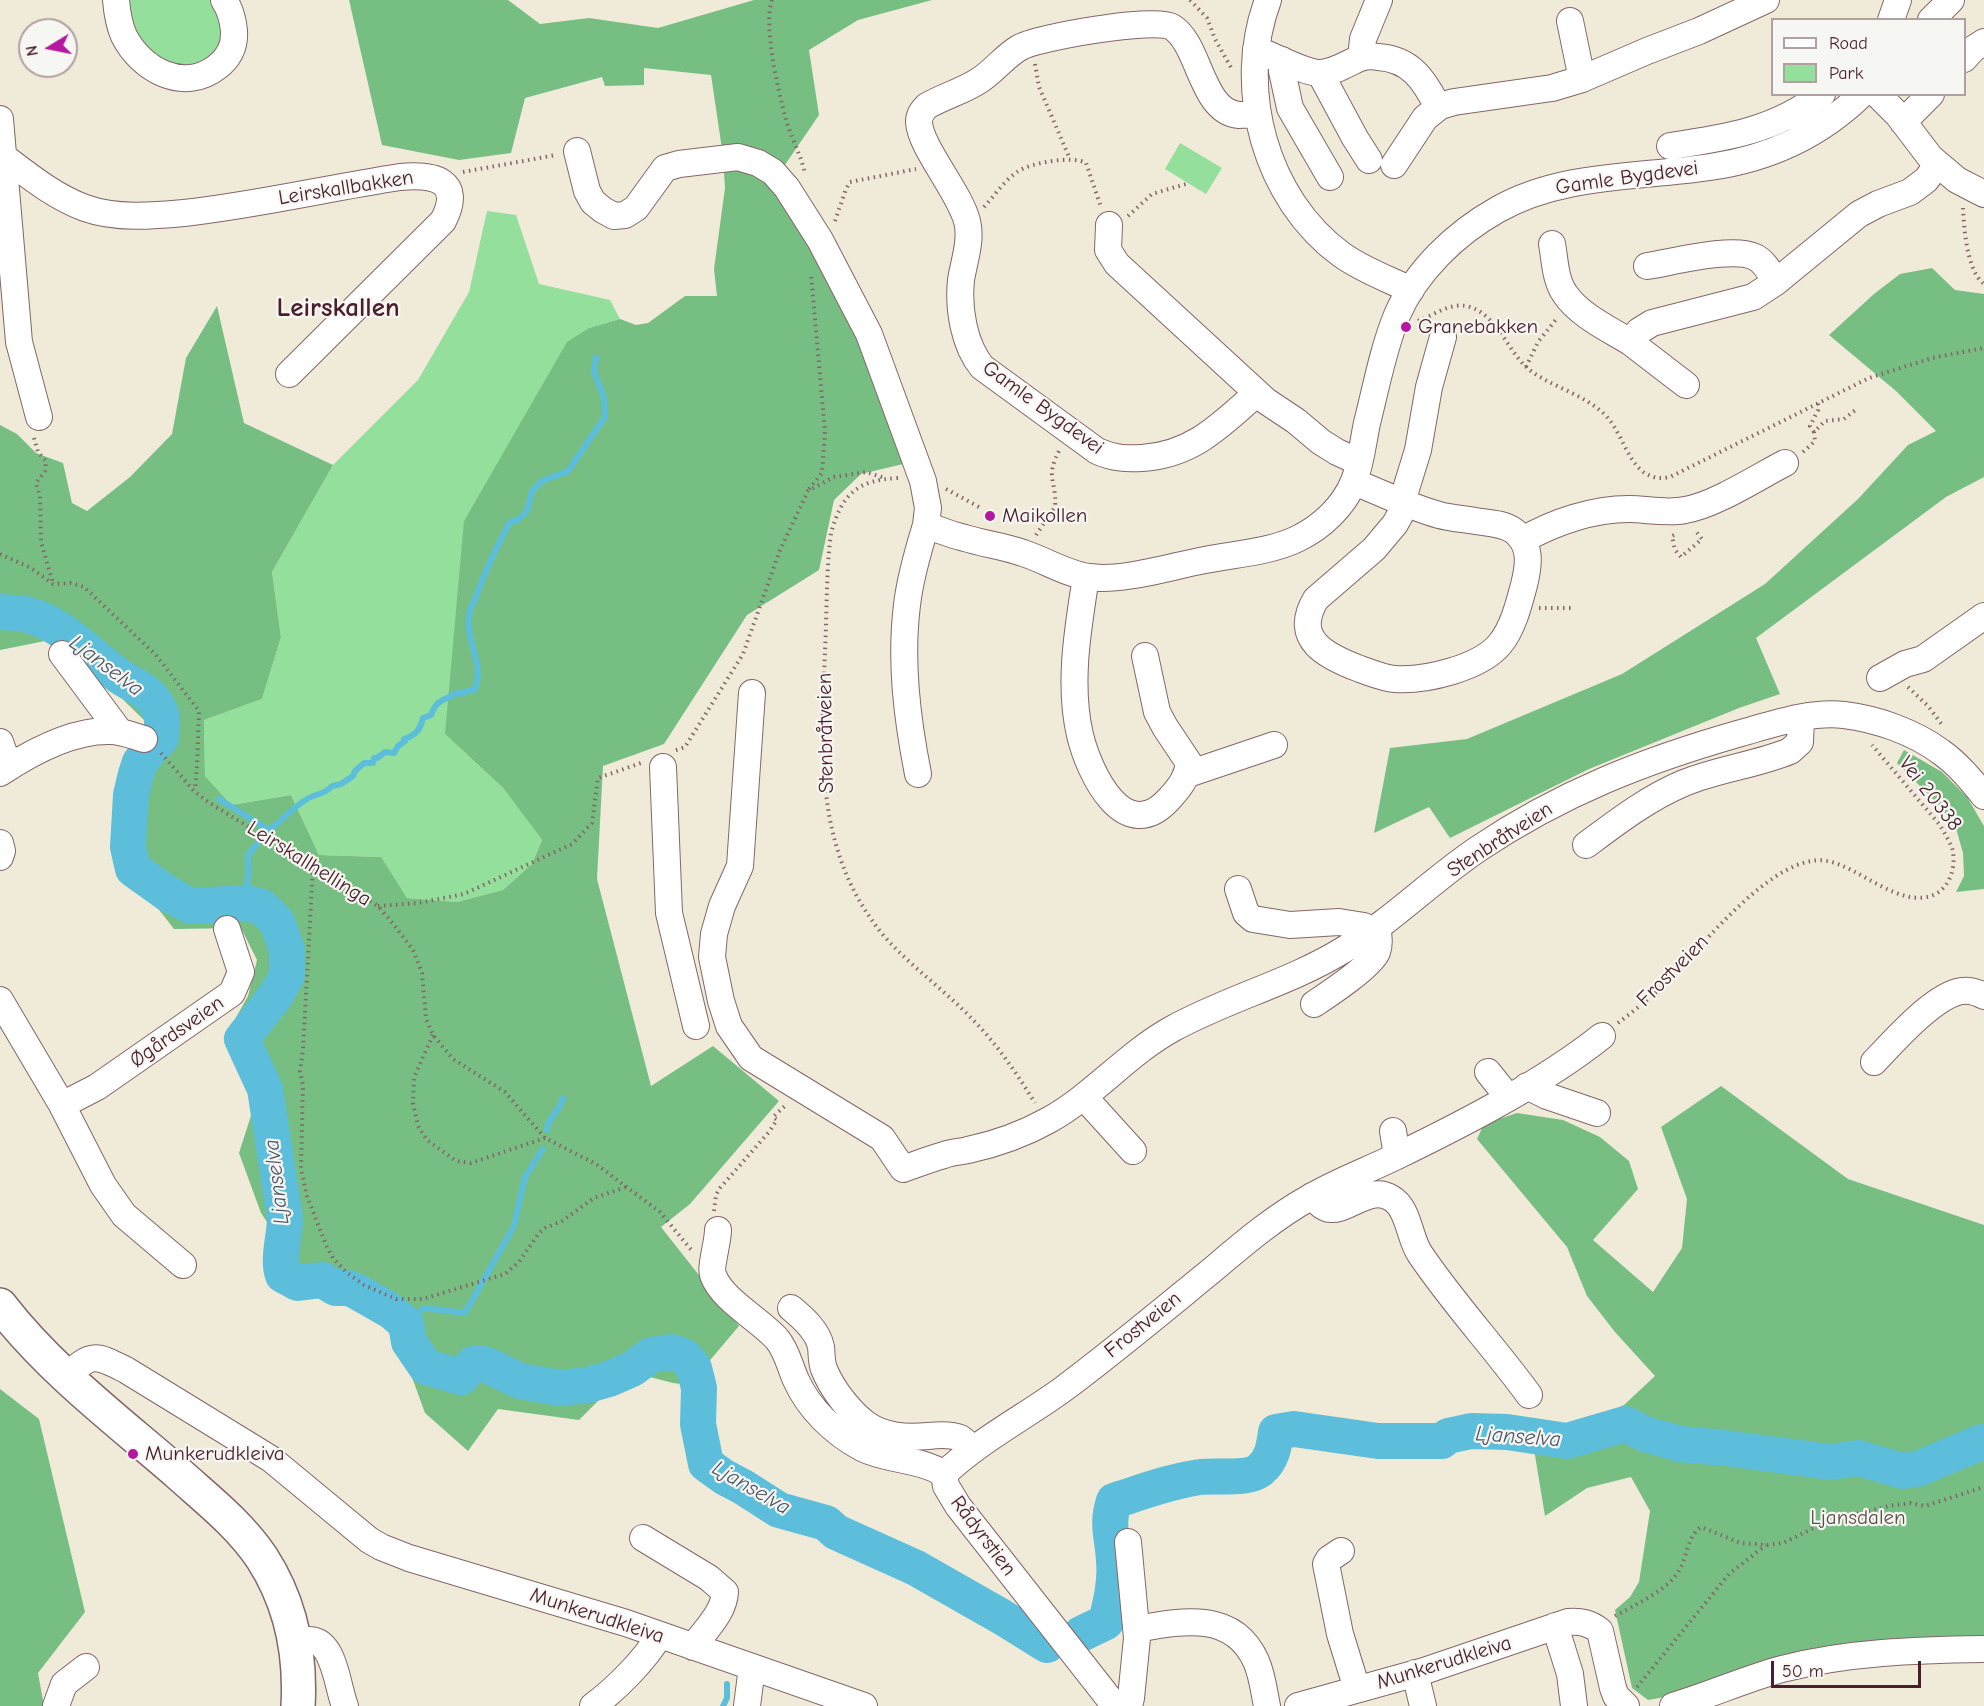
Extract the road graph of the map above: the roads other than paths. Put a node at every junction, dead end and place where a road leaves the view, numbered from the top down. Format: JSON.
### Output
{"nodes":[{"id":1,"x":116,"y":0,"type":"edge"},
{"id":2,"x":224,"y":0,"type":"edge"},
{"id":3,"x":1268,"y":0,"type":"edge"},
{"id":4,"x":1379,"y":0,"type":"edge"},
{"id":5,"x":1766,"y":0,"type":"edge"},
{"id":6,"x":1898,"y":0,"type":"edge"},
{"id":7,"x":1951,"y":0,"type":"edge"},
{"id":8,"x":1892,"y":18,"type":"edge"},
{"id":9,"x":1933,"y":18,"type":"edge"},
{"id":10,"x":1570,"y":21,"type":"dead end"},
{"id":11,"x":1984,"y":42,"type":"edge"},
{"id":12,"x":1256,"y":49,"type":"junction"},
{"id":13,"x":1361,"y":58,"type":"junction"},
{"id":14,"x":1966,"y":58,"type":"edge"},
{"id":15,"x":1282,"y":60,"type":"junction"},
{"id":16,"x":1320,"y":73,"type":"junction"},
{"id":17,"x":1582,"y":79,"type":"junction"},
{"id":18,"x":1819,"y":96,"type":"edge"},
{"id":19,"x":1860,"y":96,"type":"edge"},
{"id":20,"x":1879,"y":96,"type":"edge"},
{"id":21,"x":1929,"y":96,"type":"edge"},
{"id":22,"x":1438,"y":108,"type":"junction"},
{"id":23,"x":1257,"y":113,"type":"junction"},
{"id":24,"x":0,"y":119,"type":"edge"},
{"id":25,"x":1904,"y":122,"type":"junction"},
{"id":26,"x":1728,"y":136,"type":"junction"},
{"id":27,"x":1670,"y":146,"type":"dead end"},
{"id":28,"x":576,"y":152,"type":"road end"},
{"id":29,"x":4,"y":157,"type":"junction"},
{"id":30,"x":1369,"y":160,"type":"dead end"},
{"id":31,"x":1734,"y":163,"type":"junction"},
{"id":32,"x":1938,"y":164,"type":"junction"},
{"id":33,"x":1394,"y":165,"type":"dead end"},
{"id":34,"x":1330,"y":177,"type":"dead end"},
{"id":35,"x":1984,"y":194,"type":"edge"},
{"id":36,"x":1109,"y":225,"type":"road end"},
{"id":37,"x":1552,"y":244,"type":"dead end"},
{"id":38,"x":1647,"y":266,"type":"dead end"},
{"id":39,"x":1776,"y":282,"type":"junction"},
{"id":40,"x":1411,"y":290,"type":"junction"},
{"id":41,"x":1443,"y":337,"type":"dead end"},
{"id":42,"x":1630,"y":342,"type":"junction"},
{"id":43,"x":289,"y":374,"type":"dead end"},
{"id":44,"x":1686,"y":385,"type":"dead end"},
{"id":45,"x":1257,"y":393,"type":"junction"},
{"id":46,"x":39,"y":417,"type":"road end"},
{"id":47,"x":1785,"y":463,"type":"road end"},
{"id":48,"x":1356,"y":472,"type":"junction"},
{"id":49,"x":1402,"y":502,"type":"junction"},
{"id":50,"x":926,"y":525,"type":"junction"},
{"id":51,"x":1523,"y":540,"type":"junction"},
{"id":52,"x":1086,"y":577,"type":"junction"},
{"id":53,"x":1984,"y":616,"type":"edge"},
{"id":54,"x":62,"y":654,"type":"dead end"},
{"id":55,"x":1146,"y":656,"type":"dead end"},
{"id":56,"x":1886,"y":676,"type":"road end"},
{"id":57,"x":752,"y":693,"type":"dead end"},
{"id":58,"x":1801,"y":719,"type":"junction"},
{"id":59,"x":0,"y":742,"type":"edge"},
{"id":60,"x":1274,"y":745,"type":"dead end"},
{"id":61,"x":663,"y":759,"type":"road end"},
{"id":62,"x":916,"y":762,"type":"dead end"},
{"id":63,"x":4,"y":770,"type":"edge"},
{"id":64,"x":1188,"y":774,"type":"junction"},
{"id":65,"x":1984,"y":796,"type":"edge"},
{"id":66,"x":0,"y":843,"type":"edge"},
{"id":67,"x":1586,"y":844,"type":"dead end"},
{"id":68,"x":0,"y":857,"type":"edge"},
{"id":69,"x":1238,"y":889,"type":"dead end"},
{"id":70,"x":227,"y":929,"type":"dead end"},
{"id":71,"x":1375,"y":930,"type":"junction"},
{"id":72,"x":712,"y":957,"type":"junction"},
{"id":73,"x":680,"y":961,"type":"junction"},
{"id":74,"x":1984,"y":996,"type":"edge"},
{"id":75,"x":0,"y":1000,"type":"edge"},
{"id":76,"x":1314,"y":1004,"type":"dead end"},
{"id":77,"x":696,"y":1026,"type":"dead end"},
{"id":78,"x":1602,"y":1036,"type":"road end"},
{"id":79,"x":1874,"y":1062,"type":"dead end"},
{"id":80,"x":1488,"y":1072,"type":"dead end"},
{"id":81,"x":1518,"y":1091,"type":"junction"},
{"id":82,"x":1084,"y":1097,"type":"junction"},
{"id":83,"x":62,"y":1105,"type":"junction"},
{"id":84,"x":1597,"y":1113,"type":"dead end"},
{"id":85,"x":1133,"y":1151,"type":"dead end"},
{"id":86,"x":1312,"y":1196,"type":"junction"},
{"id":87,"x":718,"y":1230,"type":"road end"},
{"id":88,"x":183,"y":1265,"type":"dead end"},
{"id":89,"x":0,"y":1305,"type":"edge"},
{"id":90,"x":790,"y":1308,"type":"dead end"},
{"id":91,"x":67,"y":1376,"type":"junction"},
{"id":92,"x":1529,"y":1395,"type":"dead end"},
{"id":93,"x":973,"y":1450,"type":"junction"},
{"id":94,"x":944,"y":1474,"type":"junction"},
{"id":95,"x":643,"y":1538,"type":"dead end"},
{"id":96,"x":1128,"y":1542,"type":"dead end"},
{"id":97,"x":1341,"y":1551,"type":"dead end"},
{"id":98,"x":1555,"y":1626,"type":"junction"},
{"id":99,"x":1137,"y":1629,"type":"junction"},
{"id":100,"x":659,"y":1636,"type":"junction"},
{"id":101,"x":295,"y":1640,"type":"junction"},
{"id":102,"x":693,"y":1647,"type":"junction"},
{"id":103,"x":1984,"y":1649,"type":"edge"},
{"id":104,"x":86,"y":1667,"type":"dead end"},
{"id":105,"x":752,"y":1667,"type":"junction"},
{"id":106,"x":1415,"y":1673,"type":"junction"},
{"id":107,"x":1357,"y":1689,"type":"junction"},
{"id":108,"x":1625,"y":1705,"type":"edge"},
{"id":109,"x":56,"y":1706,"type":"edge"},
{"id":110,"x":298,"y":1706,"type":"edge"},
{"id":111,"x":345,"y":1706,"type":"edge"},
{"id":112,"x":593,"y":1706,"type":"edge"},
{"id":113,"x":747,"y":1706,"type":"edge"},
{"id":114,"x":864,"y":1706,"type":"edge"},
{"id":115,"x":1115,"y":1706,"type":"edge"},
{"id":116,"x":1129,"y":1706,"type":"edge"},
{"id":117,"x":1267,"y":1706,"type":"edge"},
{"id":118,"x":1298,"y":1706,"type":"edge"},
{"id":119,"x":1423,"y":1706,"type":"edge"},
{"id":120,"x":1574,"y":1706,"type":"edge"},
{"id":121,"x":1673,"y":1706,"type":"edge"}],
"edges":[{"from":1,"to":2,"type":"street"},
{"from":3,"to":12,"type":"street"},
{"from":4,"to":13,"type":"street"},
{"from":5,"to":17,"type":"street"},
{"from":6,"to":8,"type":"street"},
{"from":7,"to":9,"type":"street"},
{"from":10,"to":17,"type":"street"},
{"from":11,"to":14,"type":"street"},
{"from":12,"to":15,"type":"street"},
{"from":12,"to":23,"type":"street"},
{"from":13,"to":16,"type":"street"},
{"from":13,"to":22,"type":"street"},
{"from":15,"to":16,"type":"street"},
{"from":15,"to":34,"type":"street"},
{"from":16,"to":30,"type":"street"},
{"from":17,"to":22,"type":"street"},
{"from":18,"to":26,"type":"street"},
{"from":19,"to":31,"type":"street","name":"Gamle Bygdevei"},
{"from":20,"to":25,"type":"street"},
{"from":21,"to":25,"type":"street"},
{"from":22,"to":33,"type":"street"},
{"from":23,"to":40,"type":"street"},
{"from":23,"to":45,"type":"street","name":"Gamle Bygdevei"},
{"from":24,"to":29,"type":"street"},
{"from":25,"to":32,"type":"street"},
{"from":26,"to":27,"type":"street"},
{"from":26,"to":31,"type":"street"},
{"from":28,"to":50,"type":"street"},
{"from":29,"to":43,"type":"street","name":"Leirskallbakken"},
{"from":29,"to":46,"type":"street"},
{"from":31,"to":40,"type":"street","name":"Gamle Bygdevei"},
{"from":32,"to":35,"type":"street"},
{"from":32,"to":39,"type":"street"},
{"from":36,"to":45,"type":"street"},
{"from":37,"to":42,"type":"street"},
{"from":38,"to":39,"type":"street"},
{"from":39,"to":42,"type":"street"},
{"from":40,"to":48,"type":"street","name":"Gamle Bygdevei"},
{"from":41,"to":49,"type":"street"},
{"from":42,"to":44,"type":"street"},
{"from":45,"to":48,"type":"street"},
{"from":47,"to":51,"type":"street"},
{"from":48,"to":49,"type":"street"},
{"from":48,"to":52,"type":"street","name":"Gamle Bygdevei"},
{"from":49,"to":51,"type":"street"},
{"from":49,"to":51,"type":"street"},
{"from":50,"to":52,"type":"street","name":"Gamle Bygdevei"},
{"from":50,"to":62,"type":"street"},
{"from":52,"to":64,"type":"street"},
{"from":53,"to":56,"type":"street"},
{"from":54,"to":63,"type":"street"},
{"from":55,"to":64,"type":"street"},
{"from":57,"to":72,"type":"street","name":"Stenbråtveien"},
{"from":58,"to":65,"type":"street","name":"Stenbråtveien"},
{"from":58,"to":67,"type":"street"},
{"from":58,"to":71,"type":"street","name":"Stenbråtveien"},
{"from":59,"to":63,"type":"street"},
{"from":60,"to":64,"type":"street"},
{"from":61,"to":73,"type":"street"},
{"from":66,"to":68,"type":"street"},
{"from":69,"to":71,"type":"street"},
{"from":70,"to":83,"type":"street","name":"Øgårdsveien"},
{"from":71,"to":76,"type":"street"},
{"from":71,"to":82,"type":"street","name":"Stenbråtveien"},
{"from":72,"to":73,"type":"street"},
{"from":72,"to":82,"type":"street","name":"Stenbråtveien"},
{"from":73,"to":77,"type":"street"},
{"from":74,"to":79,"type":"street"},
{"from":75,"to":83,"type":"street"},
{"from":78,"to":81,"type":"street","name":"Frostveien"},
{"from":80,"to":81,"type":"street"},
{"from":81,"to":84,"type":"street"},
{"from":81,"to":86,"type":"street","name":"Frostveien"},
{"from":82,"to":85,"type":"street"},
{"from":83,"to":88,"type":"street"},
{"from":86,"to":92,"type":"street"},
{"from":86,"to":93,"type":"street","name":"Frostveien"},
{"from":87,"to":94,"type":"street","name":"Rådyrstien"},
{"from":89,"to":91,"type":"main road"},
{"from":90,"to":93,"type":"street"},
{"from":91,"to":100,"type":"street","name":"Munkerudkleiva"},
{"from":91,"to":101,"type":"main road"},
{"from":93,"to":94,"type":"street","name":"Frostveien"},
{"from":94,"to":115,"type":"street","name":"Rådyrstien"},
{"from":95,"to":102,"type":"street"},
{"from":96,"to":99,"type":"street"},
{"from":97,"to":107,"type":"street"},
{"from":98,"to":106,"type":"street","name":"Munkerudkleiva"},
{"from":98,"to":108,"type":"street","name":"Munkerudkleiva"},
{"from":98,"to":120,"type":"street"},
{"from":99,"to":116,"type":"street"},
{"from":99,"to":117,"type":"street"},
{"from":100,"to":102,"type":"street","name":"Munkerudkleiva"},
{"from":100,"to":112,"type":"street"},
{"from":101,"to":110,"type":"main road"},
{"from":101,"to":111,"type":"street"},
{"from":102,"to":105,"type":"street","name":"Munkerudkleiva"},
{"from":103,"to":121,"type":"street"},
{"from":104,"to":109,"type":"street"},
{"from":105,"to":113,"type":"street"},
{"from":105,"to":114,"type":"street","name":"Munkerudkleiva"},
{"from":106,"to":107,"type":"street","name":"Munkerudkleiva"},
{"from":106,"to":119,"type":"street"},
{"from":107,"to":118,"type":"street","name":"Munkerudkleiva"}]}
